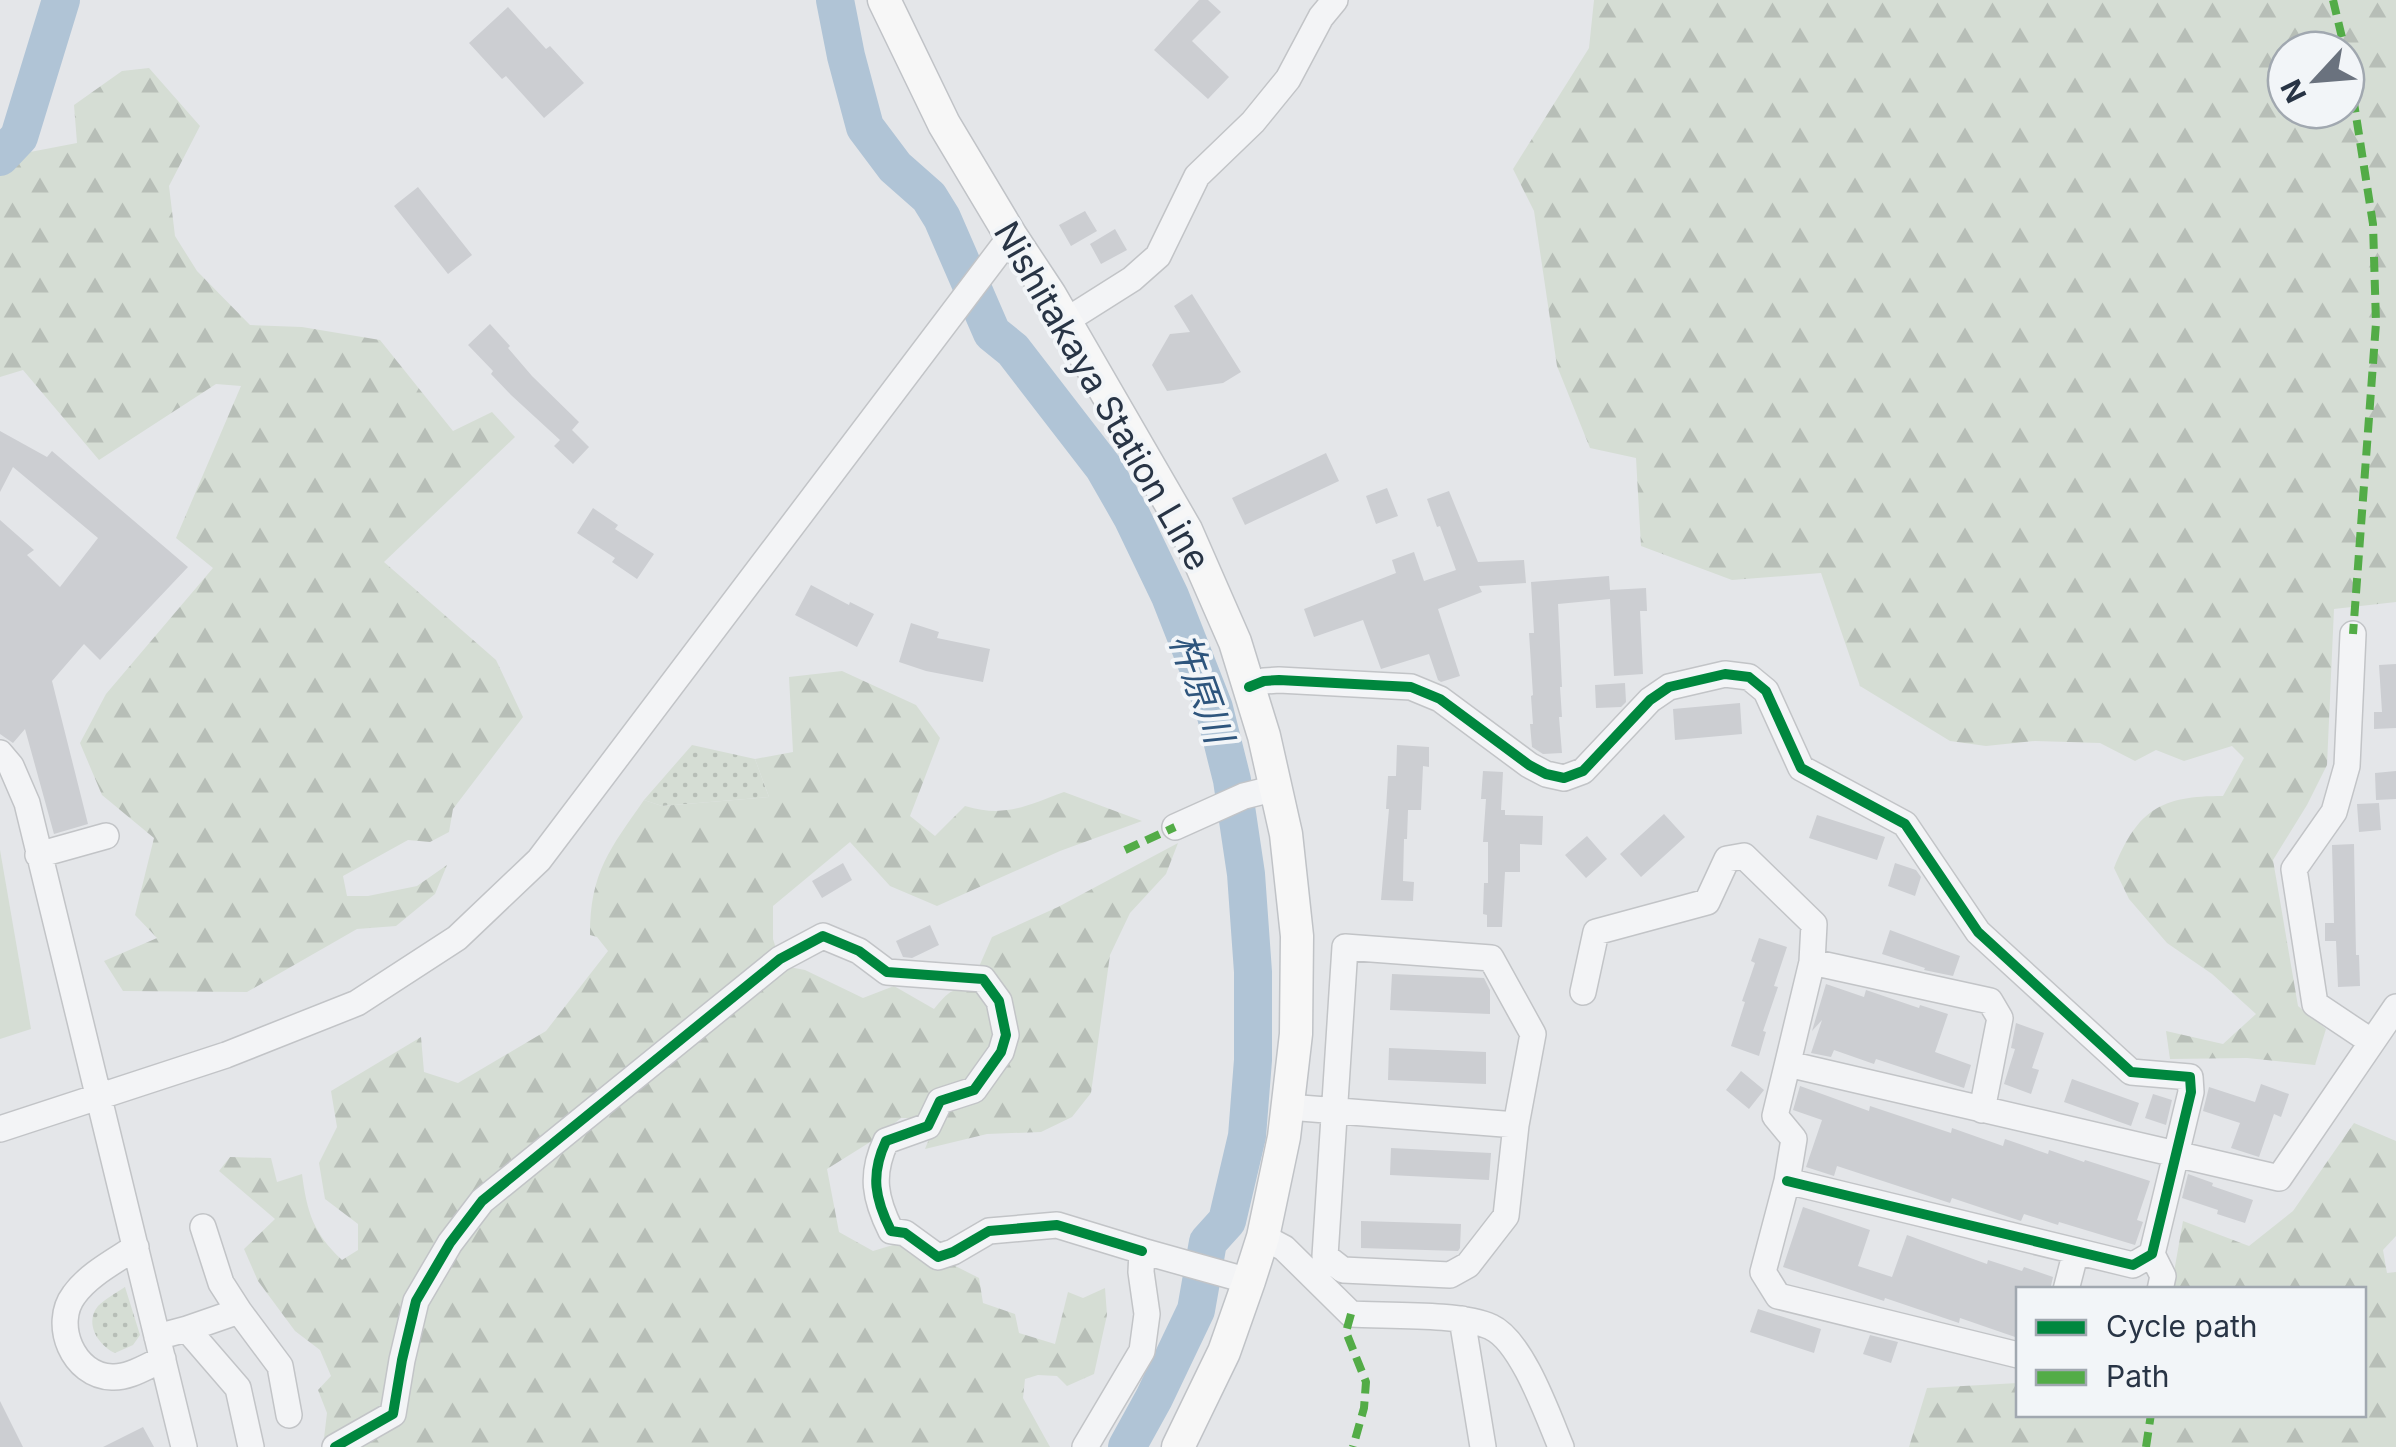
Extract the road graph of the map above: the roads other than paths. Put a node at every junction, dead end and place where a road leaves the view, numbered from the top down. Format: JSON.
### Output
{"nodes":[{"id":1,"x":884,"y":0,"type":"edge"},
{"id":2,"x":1335,"y":0,"type":"edge"},
{"id":3,"x":1011,"y":236,"type":"junction"},
{"id":4,"x":1064,"y":322,"type":"junction"},
{"id":5,"x":2354,"y":634,"type":"dead end"},
{"id":6,"x":1249,"y":687,"type":"junction"},
{"id":7,"x":0,"y":752,"type":"edge"},
{"id":8,"x":1260,"y":792,"type":"junction"},
{"id":9,"x":1175,"y":827,"type":"dead end"},
{"id":10,"x":106,"y":836,"type":"dead end"},
{"id":11,"x":38,"y":855,"type":"junction"},
{"id":12,"x":1812,"y":962,"type":"junction"},
{"id":13,"x":1583,"y":992,"type":"dead end"},
{"id":14,"x":2396,"y":1007,"type":"edge"},
{"id":15,"x":2372,"y":1042,"type":"junction"},
{"id":16,"x":1788,"y":1064,"type":"junction"},
{"id":17,"x":98,"y":1096,"type":"junction"},
{"id":18,"x":1288,"y":1107,"type":"junction"},
{"id":19,"x":1982,"y":1110,"type":"junction"},
{"id":20,"x":1333,"y":1112,"type":"junction"},
{"id":21,"x":1516,"y":1125,"type":"junction"},
{"id":22,"x":0,"y":1128,"type":"edge"},
{"id":23,"x":2177,"y":1154,"type":"junction"},
{"id":24,"x":1787,"y":1182,"type":"junction"},
{"id":25,"x":204,"y":1227,"type":"dead end"},
{"id":26,"x":1263,"y":1237,"type":"junction"},
{"id":27,"x":136,"y":1247,"type":"junction"},
{"id":28,"x":1142,"y":1250,"type":"junction"},
{"id":29,"x":2076,"y":1251,"type":"junction"},
{"id":30,"x":2152,"y":1254,"type":"junction"},
{"id":31,"x":1234,"y":1276,"type":"junction"},
{"id":32,"x":2067,"y":1287,"type":"edge"},
{"id":33,"x":2161,"y":1287,"type":"edge"},
{"id":34,"x":238,"y":1310,"type":"junction"},
{"id":35,"x":1462,"y":1320,"type":"junction"},
{"id":36,"x":187,"y":1329,"type":"junction"},
{"id":37,"x":160,"y":1348,"type":"junction"},
{"id":38,"x":2016,"y":1354,"type":"edge"},
{"id":39,"x":289,"y":1415,"type":"dead end"},
{"id":40,"x":184,"y":1447,"type":"edge"},
{"id":41,"x":251,"y":1447,"type":"edge"},
{"id":42,"x":334,"y":1447,"type":"edge"},
{"id":43,"x":1085,"y":1447,"type":"edge"},
{"id":44,"x":1178,"y":1447,"type":"edge"},
{"id":45,"x":1483,"y":1447,"type":"edge"},
{"id":46,"x":1560,"y":1447,"type":"edge"}],
"edges":[{"from":1,"to":3,"type":"main road","name":"Nishitakaya Station Line"},
{"from":2,"to":4,"type":"street"},
{"from":3,"to":4,"type":"main road","name":"Nishitakaya Station Line"},
{"from":3,"to":17,"type":"street"},
{"from":4,"to":6,"type":"main road","name":"Nishitakaya Station Line"},
{"from":5,"to":15,"type":"street"},
{"from":6,"to":8,"type":"main road","name":"Nishitakaya Station Line"},
{"from":6,"to":23,"type":"street"},
{"from":7,"to":11,"type":"street"},
{"from":8,"to":9,"type":"street"},
{"from":8,"to":18,"type":"main road","name":"Nishitakaya Station Line"},
{"from":10,"to":11,"type":"street"},
{"from":11,"to":17,"type":"street"},
{"from":12,"to":13,"type":"street"},
{"from":12,"to":16,"type":"street"},
{"from":12,"to":19,"type":"street"},
{"from":14,"to":15,"type":"street"},
{"from":15,"to":23,"type":"street"},
{"from":16,"to":19,"type":"street"},
{"from":16,"to":24,"type":"street"},
{"from":17,"to":22,"type":"street"},
{"from":17,"to":27,"type":"street"},
{"from":18,"to":20,"type":"street"},
{"from":18,"to":26,"type":"main road","name":"Nishitakaya Station Line"},
{"from":19,"to":23,"type":"street"},
{"from":20,"to":21,"type":"street"},
{"from":20,"to":21,"type":"street"},
{"from":20,"to":21,"type":"street"},
{"from":23,"to":30,"type":"street"},
{"from":24,"to":29,"type":"street"},
{"from":24,"to":38,"type":"street"},
{"from":25,"to":34,"type":"street"},
{"from":26,"to":31,"type":"main road","name":"Nishitakaya Station Line"},
{"from":26,"to":35,"type":"street"},
{"from":27,"to":37,"type":"street"},
{"from":27,"to":37,"type":"street"},
{"from":28,"to":31,"type":"street"},
{"from":28,"to":42,"type":"street"},
{"from":28,"to":43,"type":"street"},
{"from":29,"to":30,"type":"street"},
{"from":29,"to":32,"type":"street"},
{"from":30,"to":33,"type":"street"},
{"from":31,"to":44,"type":"main road","name":"Nishitakaya Station Line"},
{"from":34,"to":36,"type":"street"},
{"from":34,"to":39,"type":"street"},
{"from":35,"to":45,"type":"street"},
{"from":35,"to":46,"type":"street"},
{"from":36,"to":37,"type":"street"},
{"from":36,"to":41,"type":"street"},
{"from":37,"to":40,"type":"street"}]}
